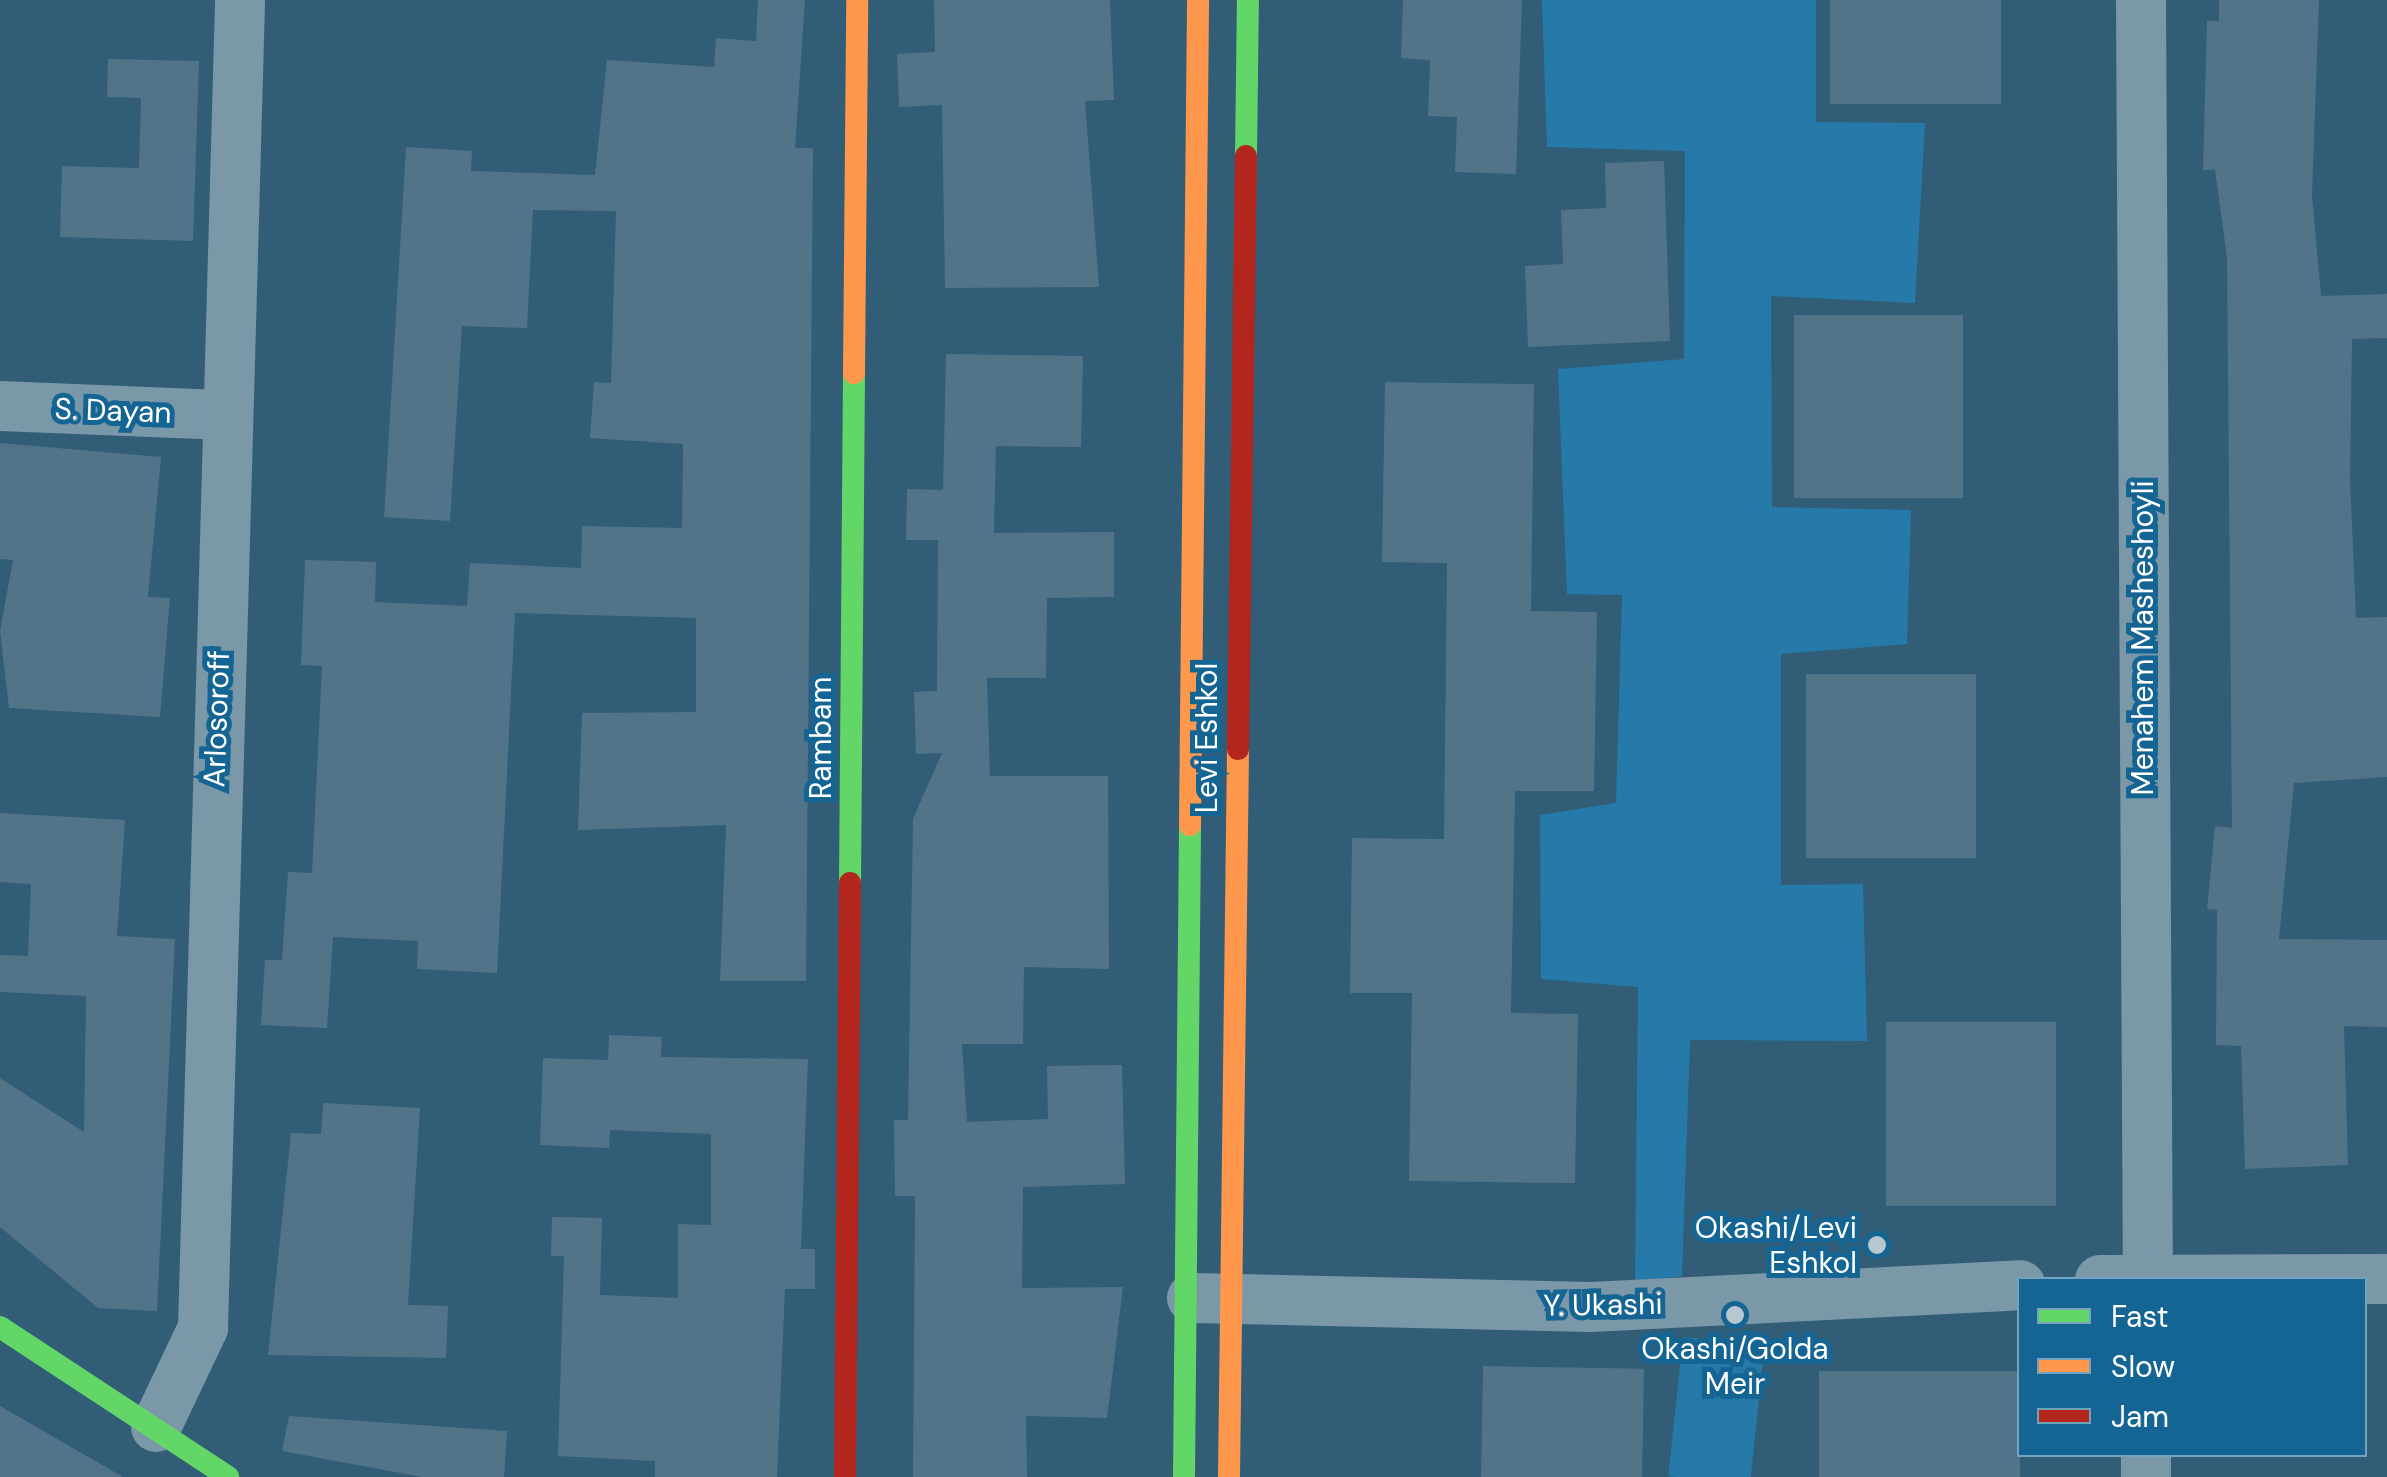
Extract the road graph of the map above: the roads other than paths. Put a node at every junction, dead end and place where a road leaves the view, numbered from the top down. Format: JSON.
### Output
{"nodes":[{"id":1,"x":240,"y":0,"type":"edge"},
{"id":2,"x":857,"y":0,"type":"edge"},
{"id":3,"x":1198,"y":0,"type":"edge"},
{"id":4,"x":1248,"y":0,"type":"edge"},
{"id":5,"x":2141,"y":0,"type":"edge"},
{"id":6,"x":0,"y":406,"type":"edge"},
{"id":7,"x":226,"y":415,"type":"junction"},
{"id":8,"x":2132,"y":1277,"type":"edge"},
{"id":9,"x":2017,"y":1284,"type":"edge"},
{"id":10,"x":1210,"y":1298,"type":"junction"},
{"id":11,"x":0,"y":1327,"type":"edge"},
{"id":12,"x":156,"y":1427,"type":"junction"},
{"id":13,"x":228,"y":1477,"type":"edge"},
{"id":14,"x":845,"y":1477,"type":"edge"},
{"id":15,"x":1184,"y":1477,"type":"edge"},
{"id":16,"x":1230,"y":1477,"type":"edge"}],
"edges":[{"from":1,"to":7,"type":"street","name":"Arlosoroff"},
{"from":2,"to":14,"type":"street","name":"Rambam"},
{"from":3,"to":10,"type":"street","name":"Levi Eshkol"},
{"from":4,"to":10,"type":"street","name":"Levi Eshkol"},
{"from":5,"to":8,"type":"street","name":"Menahem Masheshoyli"},
{"from":6,"to":7,"type":"street","name":"S. Dayan"},
{"from":7,"to":12,"type":"street","name":"Arlosoroff"},
{"from":9,"to":10,"type":"street","name":"Y. Ukashi"},
{"from":10,"to":15,"type":"street","name":"Levi Eshkol"},
{"from":10,"to":16,"type":"street","name":"Levi Eshkol"},
{"from":11,"to":12,"type":"street"},
{"from":12,"to":13,"type":"street"}]}
